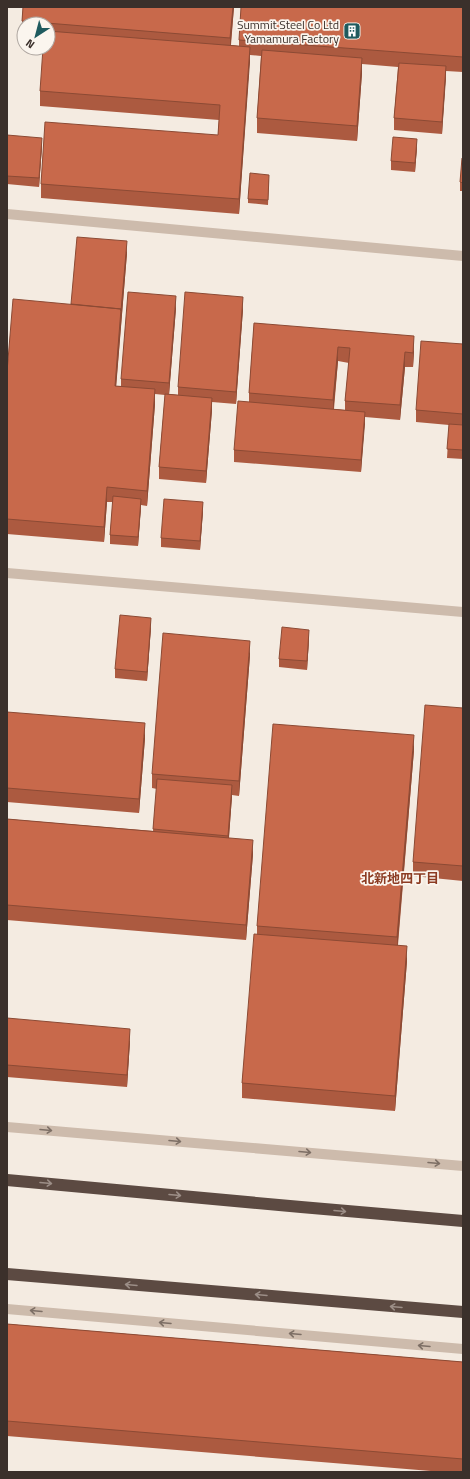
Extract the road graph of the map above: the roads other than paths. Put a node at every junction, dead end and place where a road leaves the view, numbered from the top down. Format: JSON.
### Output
{"nodes":[{"id":1,"x":7,"y":214,"type":"edge"},
{"id":2,"x":463,"y":256,"type":"edge"},
{"id":3,"x":7,"y":573,"type":"edge"},
{"id":4,"x":463,"y":612,"type":"edge"},
{"id":5,"x":7,"y":1126,"type":"edge"},
{"id":6,"x":463,"y":1166,"type":"edge"},
{"id":7,"x":7,"y":1180,"type":"edge"},
{"id":8,"x":463,"y":1221,"type":"edge"},
{"id":9,"x":7,"y":1274,"type":"edge"},
{"id":10,"x":7,"y":1309,"type":"edge"},
{"id":11,"x":463,"y":1312,"type":"edge"},
{"id":12,"x":463,"y":1349,"type":"edge"}],
"edges":[{"from":1,"to":2,"type":"street"},
{"from":3,"to":4,"type":"street"},
{"from":5,"to":6,"type":"street","one_way":true},
{"from":7,"to":8,"type":"highway","one_way":true},
{"from":11,"to":9,"type":"highway","one_way":true},
{"from":12,"to":10,"type":"street","one_way":true}]}
